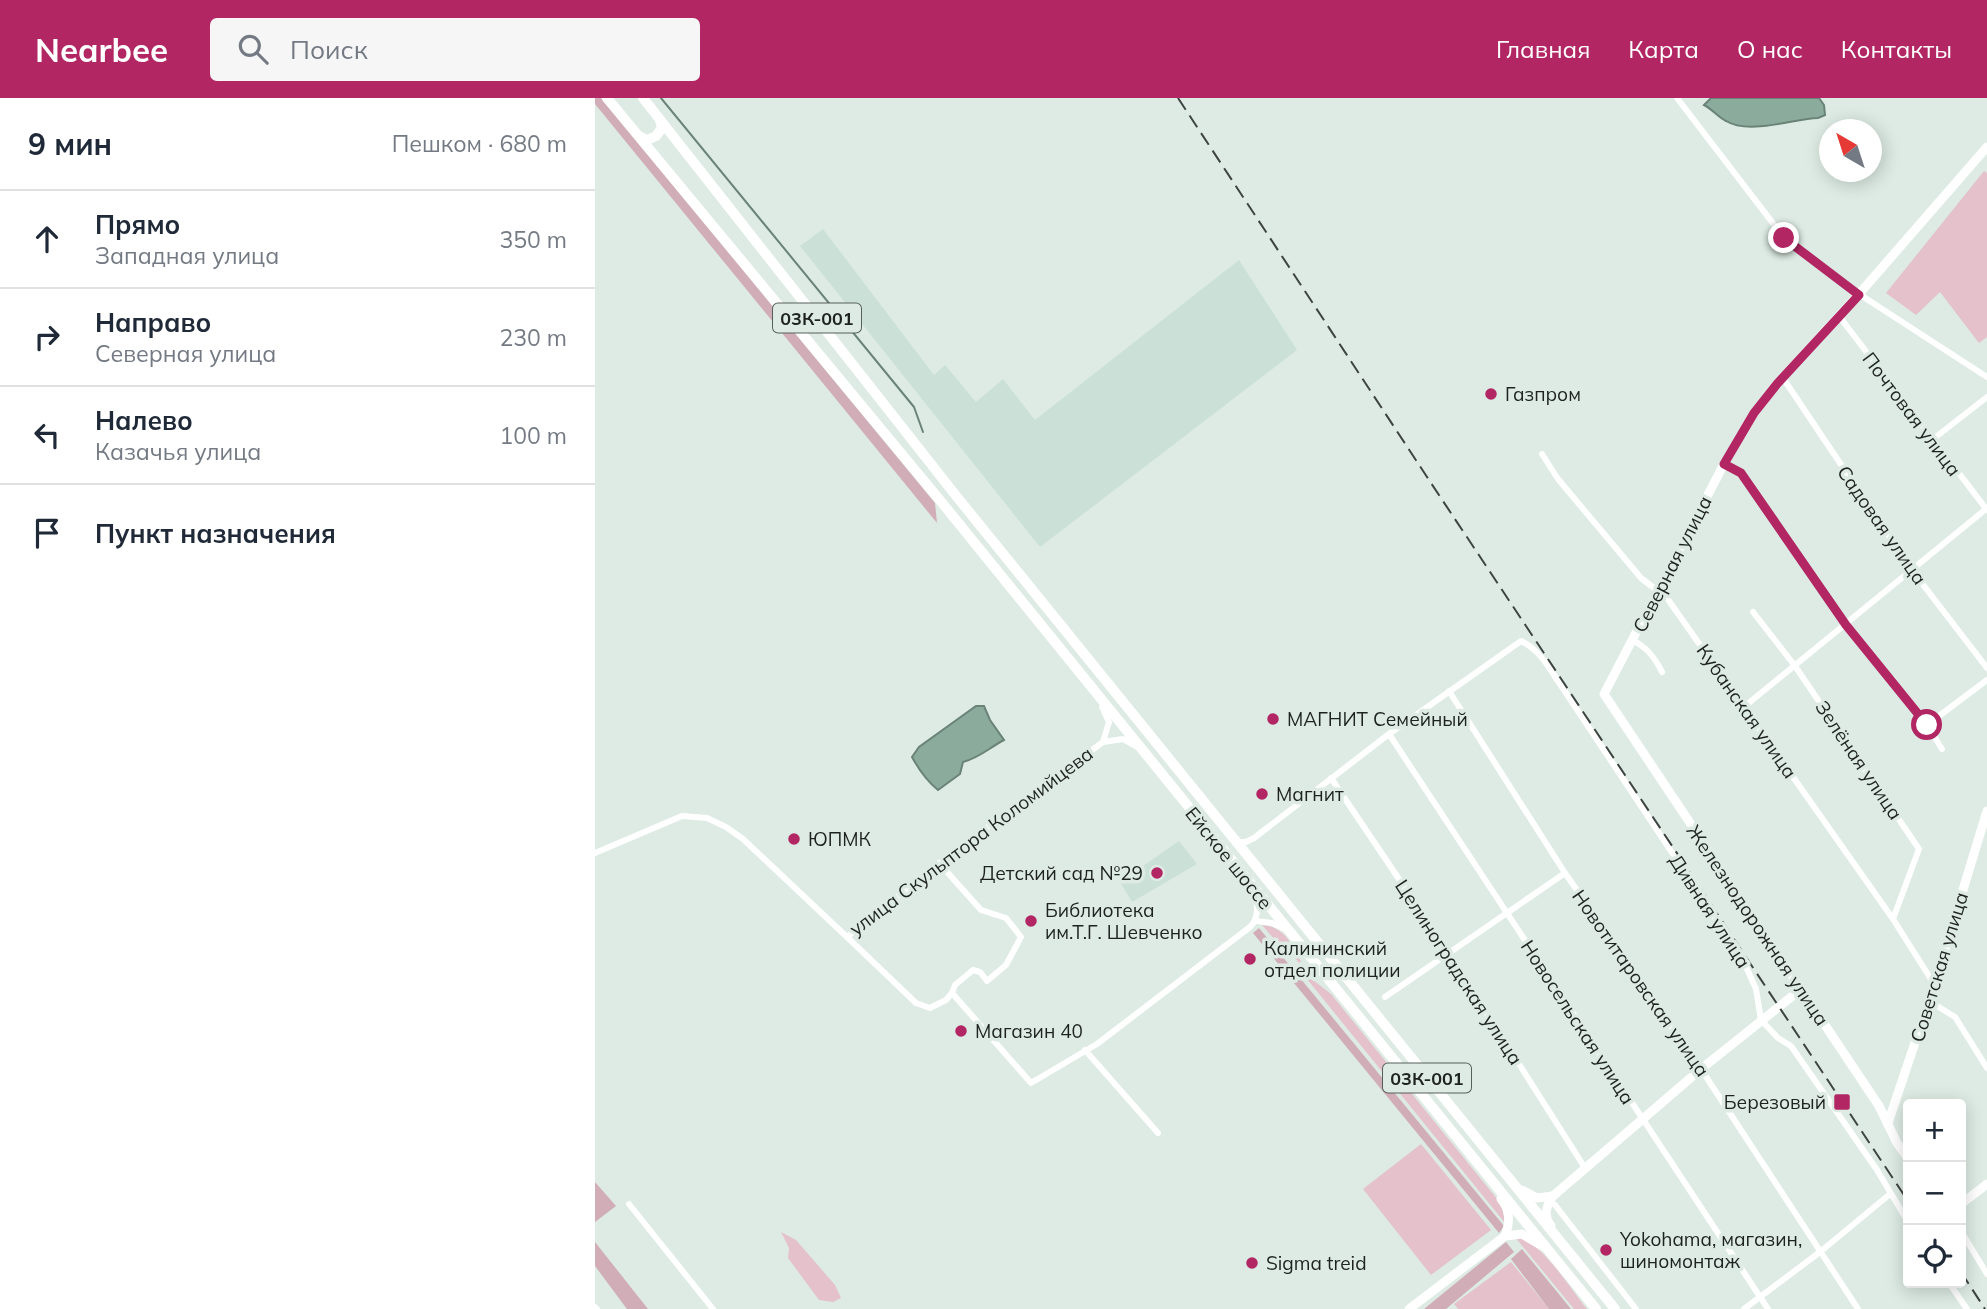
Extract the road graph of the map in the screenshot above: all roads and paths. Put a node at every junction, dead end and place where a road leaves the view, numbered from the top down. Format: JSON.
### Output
{"nodes":[{"id":1,"x":607,"y":98,"type":"edge"},
{"id":2,"x":643,"y":98,"type":"edge"},
{"id":3,"x":1677,"y":98,"type":"edge"},
{"id":4,"x":658,"y":116,"type":"junction"},
{"id":5,"x":635,"y":134,"type":"junction"},
{"id":6,"x":678,"y":140,"type":"junction"},
{"id":7,"x":1987,"y":148,"type":"edge"},
{"id":8,"x":655,"y":158,"type":"junction"},
{"id":9,"x":1859,"y":295,"type":"junction"},
{"id":10,"x":1839,"y":316,"type":"junction"},
{"id":11,"x":1987,"y":377,"type":"edge"},
{"id":12,"x":1783,"y":378,"type":"junction"},
{"id":13,"x":1987,"y":397,"type":"edge"},
{"id":14,"x":1932,"y":440,"type":"junction"},
{"id":15,"x":1542,"y":454,"type":"dead end"},
{"id":16,"x":1724,"y":464,"type":"junction"},
{"id":17,"x":1987,"y":510,"type":"edge"},
{"id":18,"x":1911,"y":569,"type":"junction"},
{"id":19,"x":1658,"y":590,"type":"junction"},
{"id":20,"x":1753,"y":612,"type":"dead end"},
{"id":21,"x":1846,"y":625,"type":"junction"},
{"id":22,"x":1632,"y":640,"type":"junction"},
{"id":23,"x":1795,"y":666,"type":"junction"},
{"id":24,"x":1987,"y":667,"type":"edge"},
{"id":25,"x":1662,"y":673,"type":"dead end"},
{"id":26,"x":1987,"y":680,"type":"edge"},
{"id":27,"x":1092,"y":689,"type":"junction"},
{"id":28,"x":1449,"y":691,"type":"junction"},
{"id":29,"x":1604,"y":694,"type":"joint"},
{"id":30,"x":1745,"y":706,"type":"junction"},
{"id":31,"x":1927,"y":725,"type":"junction"},
{"id":32,"x":1389,"y":734,"type":"junction"},
{"id":33,"x":1103,"y":741,"type":"junction"},
{"id":34,"x":1141,"y":749,"type":"junction"},
{"id":35,"x":1942,"y":749,"type":"dead end"},
{"id":36,"x":1331,"y":778,"type":"junction"},
{"id":37,"x":1987,"y":811,"type":"edge"},
{"id":38,"x":1254,"y":838,"type":"junction"},
{"id":39,"x":1235,"y":841,"type":"junction"},
{"id":40,"x":595,"y":853,"type":"edge"},
{"id":41,"x":1250,"y":860,"type":"junction"},
{"id":42,"x":939,"y":863,"type":"junction"},
{"id":43,"x":1237,"y":868,"type":"junction"},
{"id":44,"x":1565,"y":873,"type":"junction"},
{"id":45,"x":1506,"y":913,"type":"junction"},
{"id":46,"x":1893,"y":919,"type":"junction"},
{"id":47,"x":1255,"y":921,"type":"junction"},
{"id":48,"x":1288,"y":930,"type":"junction"},
{"id":49,"x":847,"y":937,"type":"junction"},
{"id":50,"x":1448,"y":953,"type":"junction"},
{"id":51,"x":1934,"y":984,"type":"junction"},
{"id":52,"x":1800,"y":990,"type":"junction"},
{"id":53,"x":952,"y":993,"type":"junction"},
{"id":54,"x":1385,"y":998,"type":"dead end"},
{"id":55,"x":1929,"y":1001,"type":"junction"},
{"id":56,"x":1761,"y":1020,"type":"junction"},
{"id":57,"x":1085,"y":1050,"type":"junction"},
{"id":58,"x":1987,"y":1068,"type":"edge"},
{"id":59,"x":1701,"y":1069,"type":"junction"},
{"id":60,"x":1642,"y":1120,"type":"junction"},
{"id":61,"x":1888,"y":1123,"type":"junction"},
{"id":62,"x":1159,"y":1133,"type":"dead end"},
{"id":63,"x":1903,"y":1149,"type":"edge"},
{"id":64,"x":1585,"y":1168,"type":"junction"},
{"id":65,"x":1488,"y":1177,"type":"junction"},
{"id":66,"x":1987,"y":1184,"type":"edge"},
{"id":67,"x":1515,"y":1187,"type":"junction"},
{"id":68,"x":1890,"y":1194,"type":"junction"},
{"id":69,"x":1554,"y":1200,"type":"junction"},
{"id":70,"x":1966,"y":1201,"type":"edge"},
{"id":71,"x":629,"y":1204,"type":"dead end"},
{"id":72,"x":1903,"y":1214,"type":"edge"},
{"id":73,"x":1504,"y":1236,"type":"junction"},
{"id":74,"x":1966,"y":1239,"type":"edge"},
{"id":75,"x":1563,"y":1244,"type":"junction"},
{"id":76,"x":1545,"y":1247,"type":"junction"},
{"id":77,"x":1820,"y":1252,"type":"junction"},
{"id":78,"x":1987,"y":1273,"type":"edge"},
{"id":79,"x":1952,"y":1288,"type":"edge"},
{"id":80,"x":1761,"y":1296,"type":"junction"},
{"id":81,"x":713,"y":1309,"type":"edge"},
{"id":82,"x":1409,"y":1309,"type":"edge"},
{"id":83,"x":1595,"y":1309,"type":"edge"},
{"id":84,"x":1615,"y":1309,"type":"edge"},
{"id":85,"x":1636,"y":1309,"type":"edge"},
{"id":86,"x":1744,"y":1309,"type":"edge"},
{"id":87,"x":1768,"y":1309,"type":"edge"},
{"id":88,"x":1858,"y":1309,"type":"edge"},
{"id":89,"x":1967,"y":1309,"type":"edge"}],
"edges":[{"from":1,"to":5,"type":"main road","number":"03К-001"},
{"from":2,"to":4,"type":"main road","number":"03К-001"},
{"from":3,"to":9,"type":"street"},
{"from":4,"to":5,"type":"main road"},
{"from":4,"to":6,"type":"main road","number":"03К-001"},
{"from":5,"to":8,"type":"main road","number":"03К-001"},
{"from":6,"to":8,"type":"main road"},
{"from":6,"to":39,"type":"main road","name":"Ейское шоссе","number":"03К-001"},
{"from":7,"to":9,"type":"street","name":"Северная улица"},
{"from":8,"to":27,"type":"main road","name":"Ейское шоссе","number":"03К-001"},
{"from":9,"to":10,"type":"street","name":"Северная улица"},
{"from":9,"to":11,"type":"street"},
{"from":10,"to":12,"type":"street","name":"Северная улица"},
{"from":10,"to":14,"type":"street","name":"Почтовая улица"},
{"from":12,"to":16,"type":"street","name":"Северная улица"},
{"from":12,"to":18,"type":"street","name":"Садовая улица"},
{"from":13,"to":14,"type":"street"},
{"from":14,"to":17,"type":"street","name":"Почтовая улица"},
{"from":15,"to":19,"type":"street","name":"Кубанская улица"},
{"from":16,"to":19,"type":"street","name":"Северная улица"},
{"from":16,"to":21,"type":"street"},
{"from":17,"to":18,"type":"street"},
{"from":18,"to":21,"type":"street"},
{"from":18,"to":24,"type":"street","name":"Садовая улица"},
{"from":19,"to":22,"type":"street","name":"Северная улица"},
{"from":19,"to":30,"type":"street","name":"Кубанская улица"},
{"from":20,"to":23,"type":"street","name":"Зелёная улица"},
{"from":21,"to":23,"type":"street"},
{"from":21,"to":31,"type":"street"},
{"from":22,"to":25,"type":"street"},
{"from":22,"to":29,"type":"street","name":"Северная улица"},
{"from":23,"to":30,"type":"street"},
{"from":23,"to":46,"type":"street","name":"Зелёная улица"},
{"from":26,"to":31,"type":"street"},
{"from":27,"to":33,"type":"street"},
{"from":27,"to":34,"type":"main road","name":"Ейское шоссе","number":"03К-001"},
{"from":28,"to":32,"type":"street"},
{"from":28,"to":44,"type":"street","name":"Новотитаровская улица"},
{"from":28,"to":56,"type":"street","name":"Дивная улица"},
{"from":29,"to":52,"type":"street","name":"Железнодорожная улица"},
{"from":30,"to":46,"type":"street","name":"Кубанская улица"},
{"from":31,"to":35,"type":"street"},
{"from":32,"to":36,"type":"street"},
{"from":32,"to":45,"type":"street","name":"Новосельская улица"},
{"from":33,"to":34,"type":"street"},
{"from":33,"to":42,"type":"street","name":"улица Скульптора Коломийцева"},
{"from":34,"to":43,"type":"main road","name":"Ейское шоссе","number":"03К-001"},
{"from":36,"to":38,"type":"street"},
{"from":36,"to":50,"type":"street","name":"Целиноградская улица"},
{"from":37,"to":51,"type":"street","name":"Советская улица"},
{"from":38,"to":39,"type":"street"},
{"from":38,"to":41,"type":"street"},
{"from":39,"to":41,"type":"main road","name":"Ейское шоссе","number":"03К-001"},
{"from":40,"to":49,"type":"street","name":"улица Скульптора Коломийцева"},
{"from":41,"to":67,"type":"main road","name":"Ейское шоссе","number":"03К-001"},
{"from":42,"to":49,"type":"street","name":"улица Скульптора Коломийцева"},
{"from":42,"to":53,"type":"street"},
{"from":43,"to":47,"type":"street"},
{"from":43,"to":48,"type":"main road","name":"Ейское шоссе","number":"03К-001"},
{"from":44,"to":45,"type":"street"},
{"from":44,"to":59,"type":"street","name":"Новотитаровская улица"},
{"from":45,"to":50,"type":"street"},
{"from":45,"to":60,"type":"street","name":"Новосельская улица"},
{"from":46,"to":51,"type":"street","name":"Кубанская улица"},
{"from":47,"to":48,"type":"street"},
{"from":47,"to":57,"type":"street"},
{"from":48,"to":65,"type":"main road","name":"Ейское шоссе","number":"03К-001"},
{"from":49,"to":53,"type":"street"},
{"from":50,"to":54,"type":"street"},
{"from":50,"to":64,"type":"street","name":"Целиноградская улица"},
{"from":51,"to":55,"type":"street","name":"Советская улица"},
{"from":52,"to":56,"type":"street"},
{"from":52,"to":61,"type":"street","name":"Железнодорожная улица"},
{"from":53,"to":57,"type":"street"},
{"from":55,"to":58,"type":"street"},
{"from":55,"to":61,"type":"street","name":"Советская улица"},
{"from":56,"to":59,"type":"street"},
{"from":56,"to":68,"type":"street"},
{"from":57,"to":62,"type":"street"},
{"from":59,"to":60,"type":"street"},
{"from":59,"to":77,"type":"street","name":"Новотитаровская улица"},
{"from":60,"to":64,"type":"street"},
{"from":60,"to":80,"type":"street","name":"Новосельская улица"},
{"from":61,"to":63,"type":"street","name":"Железнодорожная улица"},
{"from":64,"to":69,"type":"street"},
{"from":65,"to":73,"type":"street"},
{"from":65,"to":76,"type":"main road","name":"Ейское шоссе","number":"03К-001"},
{"from":66,"to":70,"type":"street"},
{"from":67,"to":69,"type":"street"},
{"from":67,"to":75,"type":"main road","name":"Ейское шоссе","number":"03К-001"},
{"from":68,"to":72,"type":"street"},
{"from":68,"to":77,"type":"street"},
{"from":69,"to":75,"type":"street"},
{"from":69,"to":85,"type":"street"},
{"from":71,"to":81,"type":"street"},
{"from":73,"to":76,"type":"street"},
{"from":73,"to":82,"type":"street"},
{"from":74,"to":78,"type":"street"},
{"from":75,"to":84,"type":"main road","number":"03К-001"},
{"from":76,"to":83,"type":"main road","name":"Ейское шоссе","number":"03К-001"},
{"from":77,"to":80,"type":"street"},
{"from":77,"to":88,"type":"street","name":"Новотитаровская улица"},
{"from":79,"to":89,"type":"street"},
{"from":80,"to":86,"type":"street"},
{"from":80,"to":87,"type":"street","name":"Новосельская улица"}]}
